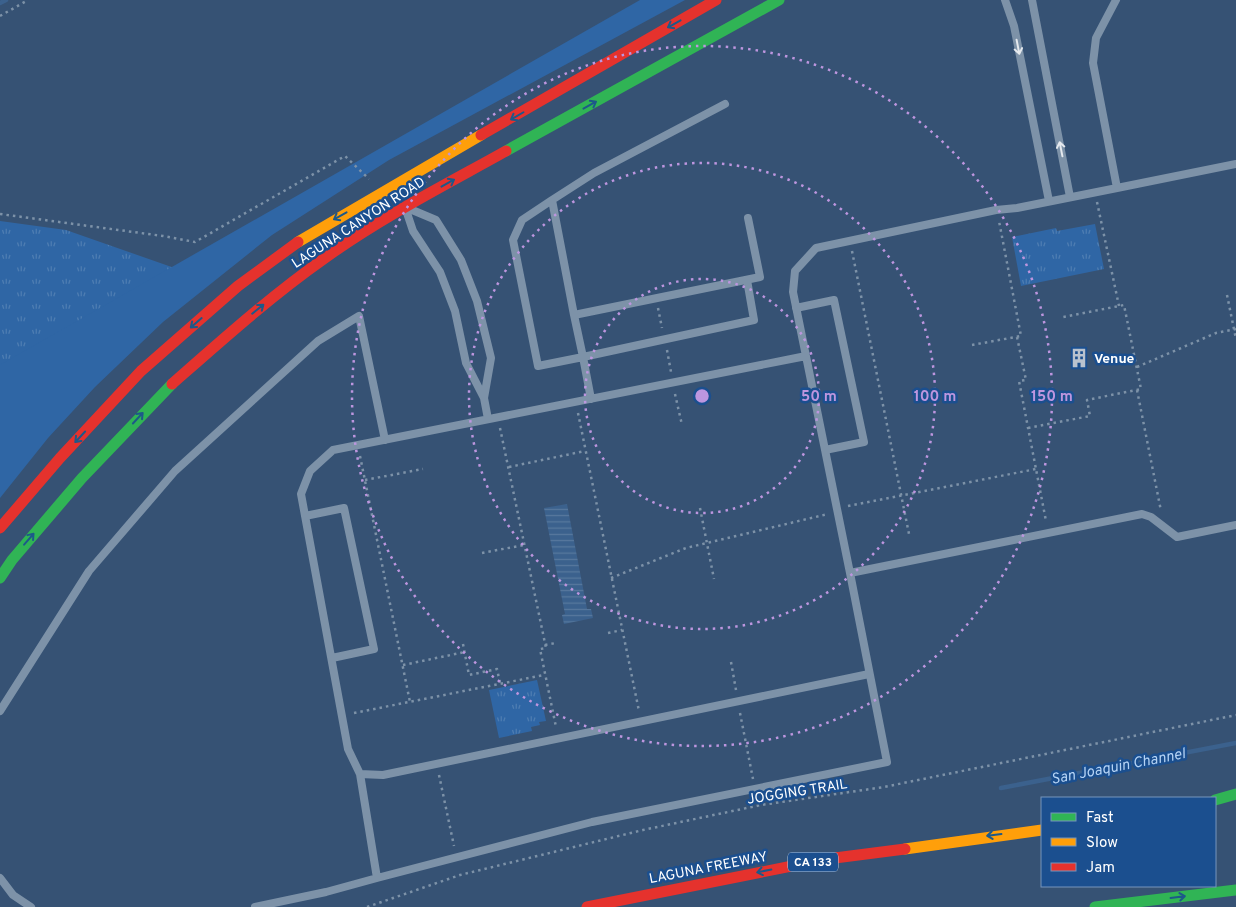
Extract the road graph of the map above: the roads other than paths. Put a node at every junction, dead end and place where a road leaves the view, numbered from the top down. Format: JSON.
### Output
{"nodes":[{"id":1,"x":716,"y":0,"type":"edge"},
{"id":2,"x":779,"y":0,"type":"edge"},
{"id":3,"x":1005,"y":0,"type":"edge"},
{"id":4,"x":1032,"y":0,"type":"edge"},
{"id":5,"x":1116,"y":0,"type":"edge"},
{"id":6,"x":725,"y":104,"type":"dead end"},
{"id":7,"x":1236,"y":164,"type":"edge"},
{"id":8,"x":1117,"y":188,"type":"junction"},
{"id":9,"x":383,"y":192,"type":"junction"},
{"id":10,"x":1070,"y":197,"type":"junction"},
{"id":11,"x":552,"y":200,"type":"junction"},
{"id":12,"x":1049,"y":201,"type":"junction"},
{"id":13,"x":405,"y":207,"type":"junction"},
{"id":14,"x":748,"y":218,"type":"dead end"},
{"id":15,"x":747,"y":280,"type":"junction"},
{"id":16,"x":796,"y":308,"type":"junction"},
{"id":17,"x":574,"y":315,"type":"junction"},
{"id":18,"x":806,"y":356,"type":"junction"},
{"id":19,"x":582,"y":357,"type":"junction"},
{"id":20,"x":484,"y":398,"type":"junction"},
{"id":21,"x":591,"y":399,"type":"junction"},
{"id":22,"x":488,"y":419,"type":"junction"},
{"id":23,"x":385,"y":440,"type":"junction"},
{"id":24,"x":825,"y":450,"type":"junction"},
{"id":25,"x":305,"y":516,"type":"junction"},
{"id":26,"x":1236,"y":525,"type":"edge"},
{"id":27,"x":0,"y":528,"type":"edge"},
{"id":28,"x":850,"y":573,"type":"junction"},
{"id":29,"x":0,"y":578,"type":"edge"},
{"id":30,"x":332,"y":658,"type":"junction"},
{"id":31,"x":869,"y":674,"type":"junction"},
{"id":32,"x":0,"y":711,"type":"edge"},
{"id":33,"x":360,"y":774,"type":"junction"},
{"id":34,"x":1236,"y":794,"type":"edge"},
{"id":35,"x":1216,"y":800,"type":"edge"},
{"id":36,"x":1236,"y":806,"type":"edge"},
{"id":37,"x":1216,"y":809,"type":"edge"},
{"id":38,"x":1041,"y":830,"type":"edge"},
{"id":39,"x":0,"y":878,"type":"edge"},
{"id":40,"x":377,"y":878,"type":"junction"},
{"id":41,"x":1236,"y":890,"type":"edge"},
{"id":42,"x":31,"y":907,"type":"edge"},
{"id":43,"x":256,"y":907,"type":"edge"},
{"id":44,"x":587,"y":907,"type":"edge"},
{"id":45,"x":1095,"y":907,"type":"edge"}],
"edges":[{"from":1,"to":9,"type":"main road","name":"LAGUNA CANYON ROAD","one_way":true},
{"from":13,"to":2,"type":"main road","name":"LAGUNA CANYON ROAD","one_way":true},
{"from":3,"to":12,"type":"lane","one_way":true},
{"from":10,"to":4,"type":"lane","one_way":true},
{"from":5,"to":8,"type":"lane"},
{"from":6,"to":11,"type":"lane"},
{"from":7,"to":8,"type":"lane"},
{"from":8,"to":10,"type":"lane"},
{"from":9,"to":13,"type":"main road"},
{"from":9,"to":27,"type":"main road","name":"LAGUNA CANYON ROAD","one_way":true},
{"from":10,"to":12,"type":"lane"},
{"from":11,"to":17,"type":"lane"},
{"from":11,"to":19,"type":"lane"},
{"from":12,"to":16,"type":"lane"},
{"from":13,"to":20,"type":"lane"},
{"from":13,"to":20,"type":"lane"},
{"from":29,"to":13,"type":"main road","name":"LAGUNA CANYON ROAD","one_way":true},
{"from":14,"to":15,"type":"lane"},
{"from":15,"to":17,"type":"lane"},
{"from":15,"to":19,"type":"lane"},
{"from":16,"to":18,"type":"lane"},
{"from":16,"to":24,"type":"lane"},
{"from":17,"to":19,"type":"lane"},
{"from":18,"to":21,"type":"lane"},
{"from":18,"to":24,"type":"lane"},
{"from":19,"to":21,"type":"lane"},
{"from":20,"to":22,"type":"lane"},
{"from":21,"to":22,"type":"lane"},
{"from":22,"to":23,"type":"lane"},
{"from":23,"to":25,"type":"lane"},
{"from":23,"to":32,"type":"lane"},
{"from":24,"to":28,"type":"lane"},
{"from":25,"to":30,"type":"lane"},
{"from":25,"to":30,"type":"lane"},
{"from":26,"to":28,"type":"lane"},
{"from":28,"to":31,"type":"lane"},
{"from":30,"to":33,"type":"lane"},
{"from":31,"to":33,"type":"lane"},
{"from":31,"to":40,"type":"lane"},
{"from":33,"to":40,"type":"lane"},
{"from":34,"to":35,"type":"main road"},
{"from":36,"to":37,"type":"main road"},
{"from":38,"to":44,"type":"main road","name":"LAGUNA FREEWAY","number":"CA 133","one_way":true},
{"from":39,"to":42,"type":"lane"},
{"from":40,"to":43,"type":"lane"},
{"from":45,"to":41,"type":"main road","one_way":true}]}
